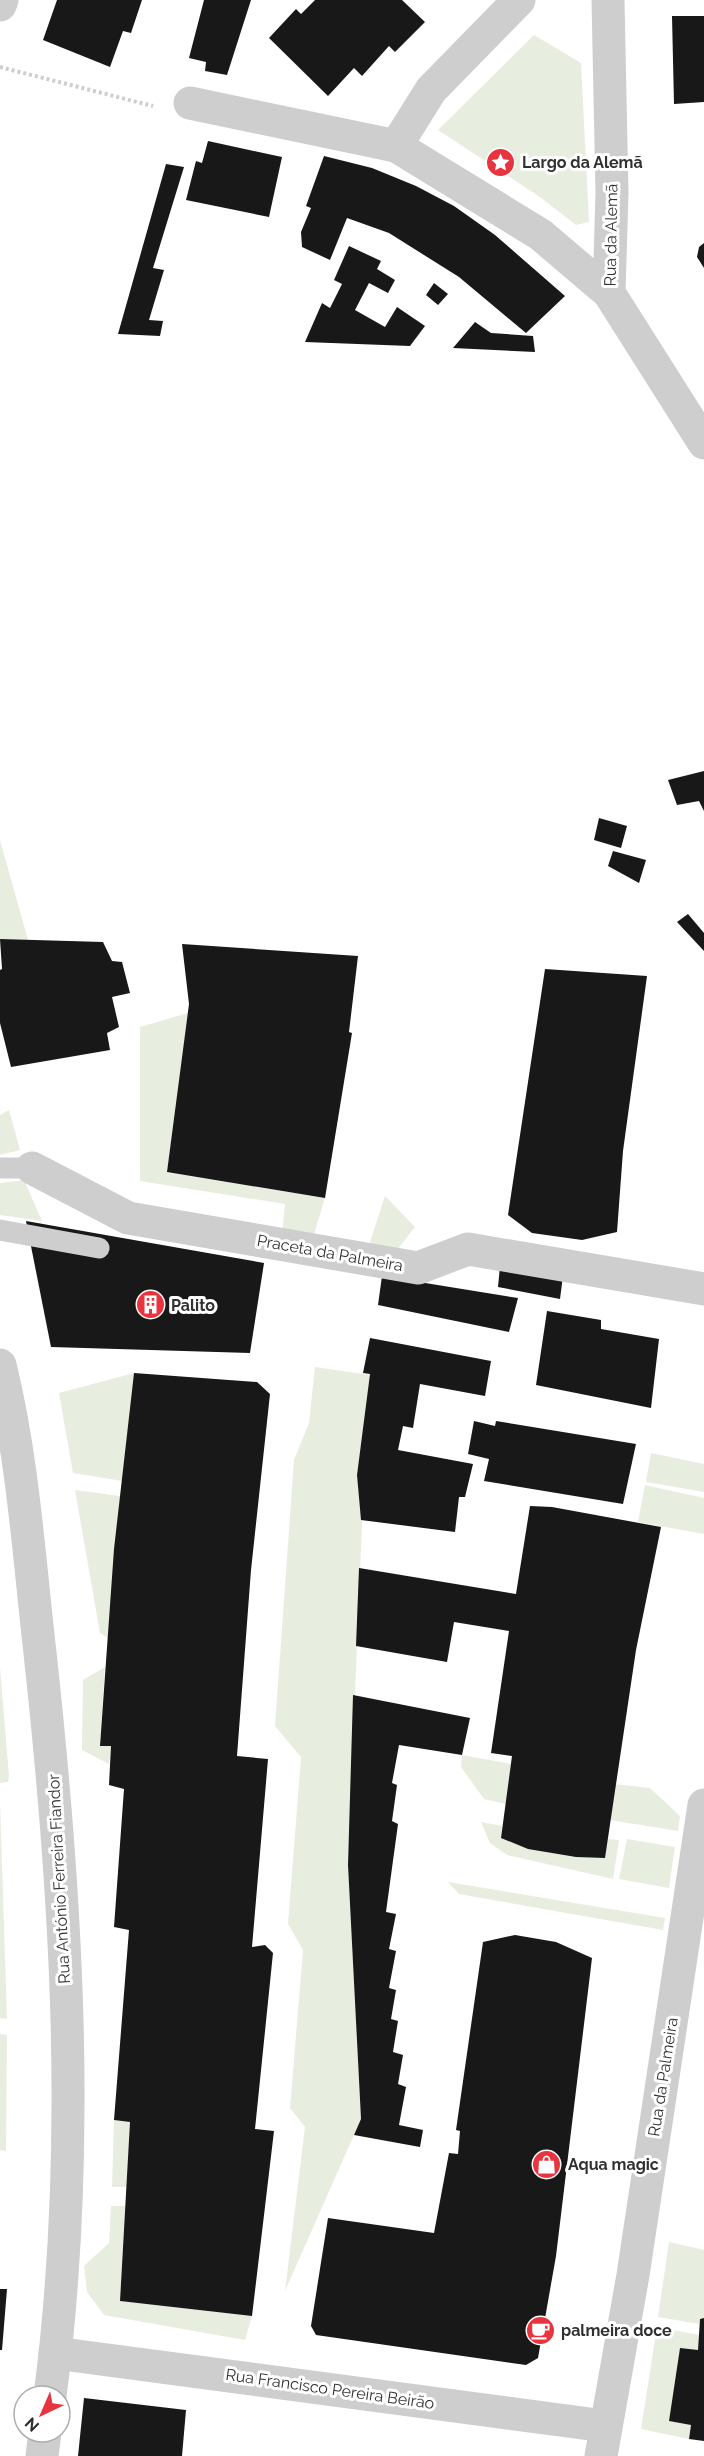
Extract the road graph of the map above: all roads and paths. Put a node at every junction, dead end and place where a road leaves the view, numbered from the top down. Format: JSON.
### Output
{"nodes":[{"id":1,"x":2,"y":0,"type":"edge"},
{"id":2,"x":519,"y":0,"type":"edge"},
{"id":3,"x":608,"y":0,"type":"edge"},
{"id":4,"x":0,"y":5,"type":"edge"},
{"id":5,"x":0,"y":67,"type":"edge"},
{"id":6,"x":190,"y":103,"type":"joint"},
{"id":7,"x":396,"y":146,"type":"junction"},
{"id":8,"x":609,"y":293,"type":"junction"},
{"id":9,"x":704,"y":443,"type":"edge"},
{"id":10,"x":0,"y":1168,"type":"edge"},
{"id":11,"x":32,"y":1168,"type":"joint"},
{"id":12,"x":0,"y":1230,"type":"edge"},
{"id":13,"x":99,"y":1248,"type":"dead end"},
{"id":14,"x":704,"y":1289,"type":"edge"},
{"id":15,"x":0,"y":1365,"type":"edge"},
{"id":16,"x":704,"y":1805,"type":"edge"},
{"id":17,"x":55,"y":2353,"type":"junction"},
{"id":18,"x":51,"y":2384,"type":"edge"},
{"id":19,"x":603,"y":2441,"type":"edge"}],
"edges":[{"from":1,"to":4,"type":"street"},
{"from":2,"to":7,"type":"street"},
{"from":3,"to":8,"type":"street","name":"Rua da Alemã"},
{"from":5,"to":6,"type":"path"},
{"from":6,"to":7,"type":"street"},
{"from":7,"to":8,"type":"street"},
{"from":8,"to":9,"type":"street","name":"Rua da Alemã"},
{"from":10,"to":11,"type":"lane","name":"Praceta da Palmeira"},
{"from":11,"to":14,"type":"street","name":"Praceta da Palmeira"},
{"from":12,"to":13,"type":"lane"},
{"from":15,"to":17,"type":"street","name":"Rua António Ferreira Fiandor"},
{"from":16,"to":19,"type":"street","name":"Rua da Palmeira"},
{"from":17,"to":18,"type":"street","name":"Rua António Ferreira Fiandor"},
{"from":17,"to":19,"type":"street","name":"Rua Francisco Pereira Beirão"}]}
